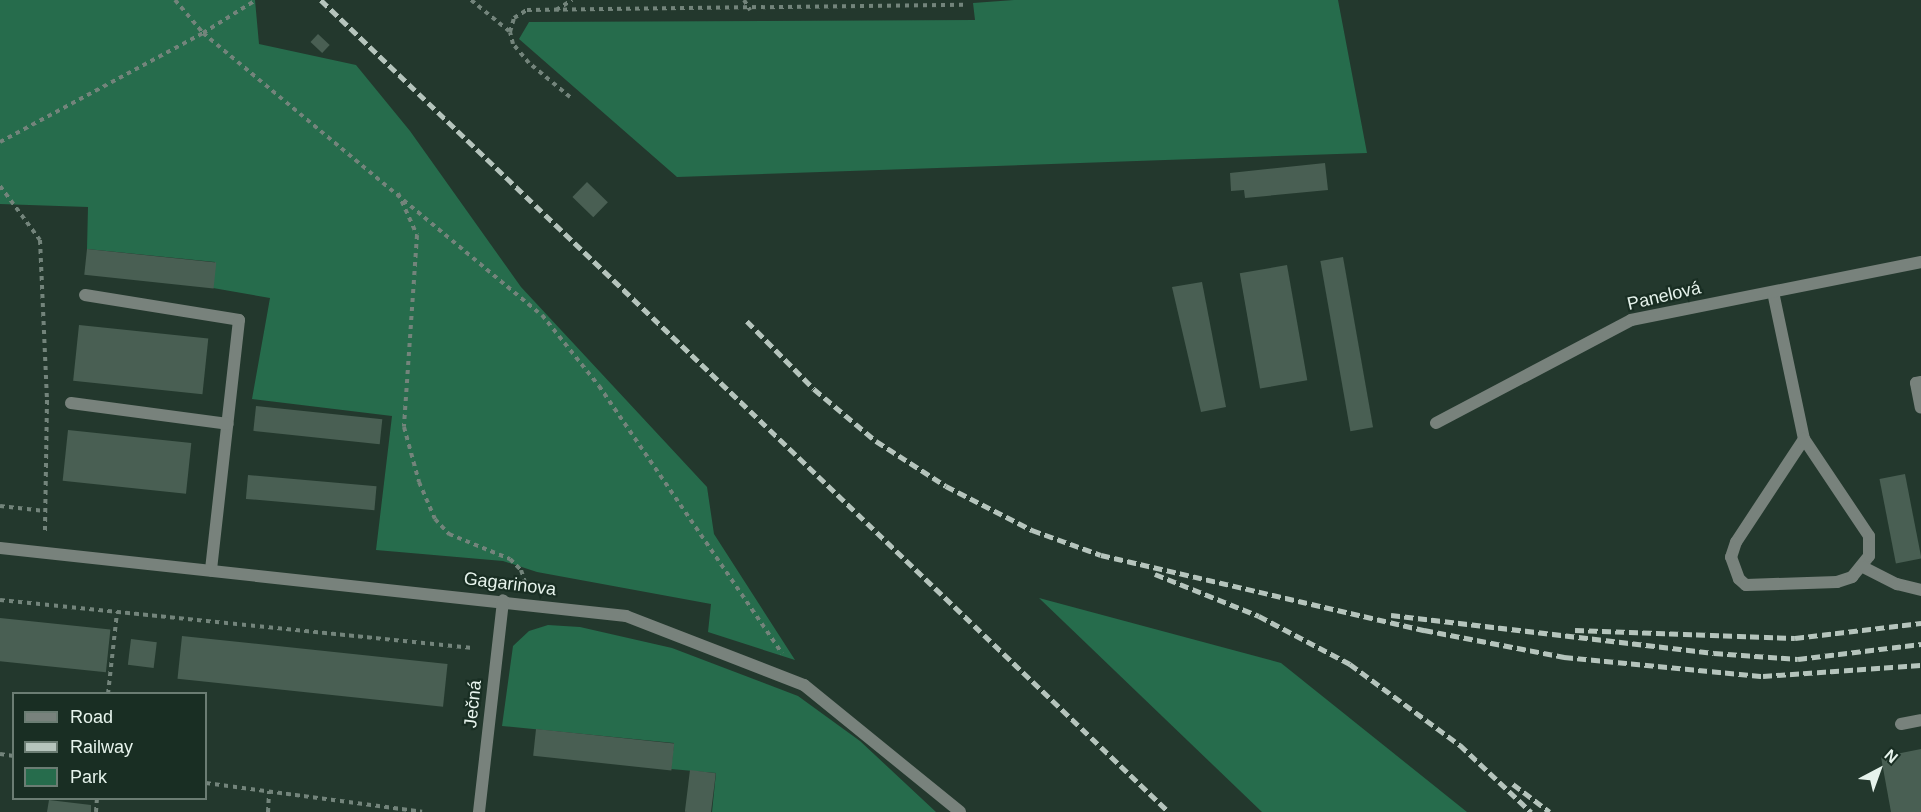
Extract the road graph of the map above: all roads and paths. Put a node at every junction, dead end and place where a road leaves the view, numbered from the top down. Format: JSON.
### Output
{"nodes":[{"id":1,"x":175,"y":0,"type":"edge"},
{"id":2,"x":256,"y":0,"type":"edge"},
{"id":3,"x":471,"y":0,"type":"edge"},
{"id":4,"x":572,"y":0,"type":"edge"},
{"id":5,"x":744,"y":0,"type":"edge"},
{"id":6,"x":964,"y":5,"type":"dead end"},
{"id":7,"x":555,"y":10,"type":"junction"},
{"id":8,"x":750,"y":10,"type":"junction"},
{"id":9,"x":510,"y":32,"type":"junction"},
{"id":10,"x":203,"y":33,"type":"junction"},
{"id":11,"x":570,"y":97,"type":"dead end"},
{"id":12,"x":0,"y":142,"type":"edge"},
{"id":13,"x":0,"y":186,"type":"edge"},
{"id":14,"x":396,"y":190,"type":"junction"},
{"id":15,"x":1921,"y":262,"type":"edge"},
{"id":16,"x":1773,"y":292,"type":"junction"},
{"id":17,"x":85,"y":295,"type":"dead end"},
{"id":18,"x":1921,"y":382,"type":"edge"},
{"id":19,"x":71,"y":404,"type":"dead end"},
{"id":20,"x":1921,"y":408,"type":"edge"},
{"id":21,"x":1436,"y":423,"type":"dead end"},
{"id":22,"x":228,"y":424,"type":"junction"},
{"id":23,"x":1804,"y":439,"type":"junction"},
{"id":24,"x":0,"y":506,"type":"edge"},
{"id":25,"x":45,"y":511,"type":"junction"},
{"id":26,"x":0,"y":548,"type":"edge"},
{"id":27,"x":45,"y":553,"type":"junction"},
{"id":28,"x":1863,"y":567,"type":"junction"},
{"id":29,"x":211,"y":570,"type":"junction"},
{"id":30,"x":1921,"y":590,"type":"edge"},
{"id":31,"x":0,"y":600,"type":"edge"},
{"id":32,"x":503,"y":600,"type":"junction"},
{"id":33,"x":527,"y":603,"type":"junction"},
{"id":34,"x":117,"y":612,"type":"junction"},
{"id":35,"x":473,"y":648,"type":"dead end"},
{"id":36,"x":784,"y":656,"type":"dead end"},
{"id":37,"x":108,"y":692,"type":"edge"},
{"id":38,"x":1921,"y":720,"type":"edge"},
{"id":39,"x":1901,"y":724,"type":"dead end"},
{"id":40,"x":207,"y":783,"type":"edge"},
{"id":41,"x":269,"y":791,"type":"junction"},
{"id":42,"x":267,"y":812,"type":"edge"},
{"id":43,"x":422,"y":812,"type":"edge"},
{"id":44,"x":479,"y":812,"type":"edge"},
{"id":45,"x":960,"y":812,"type":"edge"}],
"edges":[{"from":1,"to":10,"type":"path"},
{"from":2,"to":10,"type":"path"},
{"from":3,"to":9,"type":"path"},
{"from":4,"to":7,"type":"path"},
{"from":5,"to":8,"type":"path"},
{"from":6,"to":8,"type":"path"},
{"from":7,"to":8,"type":"path"},
{"from":7,"to":9,"type":"path"},
{"from":9,"to":11,"type":"path"},
{"from":10,"to":12,"type":"path"},
{"from":10,"to":14,"type":"path"},
{"from":13,"to":25,"type":"path"},
{"from":14,"to":33,"type":"path"},
{"from":14,"to":36,"type":"path"},
{"from":15,"to":16,"type":"street","name":"Panelová"},
{"from":16,"to":21,"type":"street","name":"Panelová"},
{"from":16,"to":23,"type":"street"},
{"from":17,"to":22,"type":"street"},
{"from":18,"to":20,"type":"street"},
{"from":19,"to":22,"type":"street"},
{"from":22,"to":29,"type":"street"},
{"from":23,"to":28,"type":"street"},
{"from":23,"to":28,"type":"street"},
{"from":24,"to":25,"type":"path"},
{"from":25,"to":27,"type":"path"},
{"from":26,"to":27,"type":"street","name":"Gagarinova"},
{"from":27,"to":29,"type":"street","name":"Gagarinova"},
{"from":28,"to":30,"type":"street"},
{"from":29,"to":32,"type":"street","name":"Gagarinova"},
{"from":31,"to":34,"type":"path"},
{"from":32,"to":33,"type":"street","name":"Gagarinova"},
{"from":32,"to":44,"type":"street","name":"Ječná"},
{"from":33,"to":45,"type":"street","name":"Gagarinova"},
{"from":34,"to":35,"type":"path"},
{"from":34,"to":37,"type":"path"},
{"from":38,"to":39,"type":"street"},
{"from":40,"to":41,"type":"path"},
{"from":41,"to":42,"type":"path"},
{"from":41,"to":43,"type":"path"}]}
